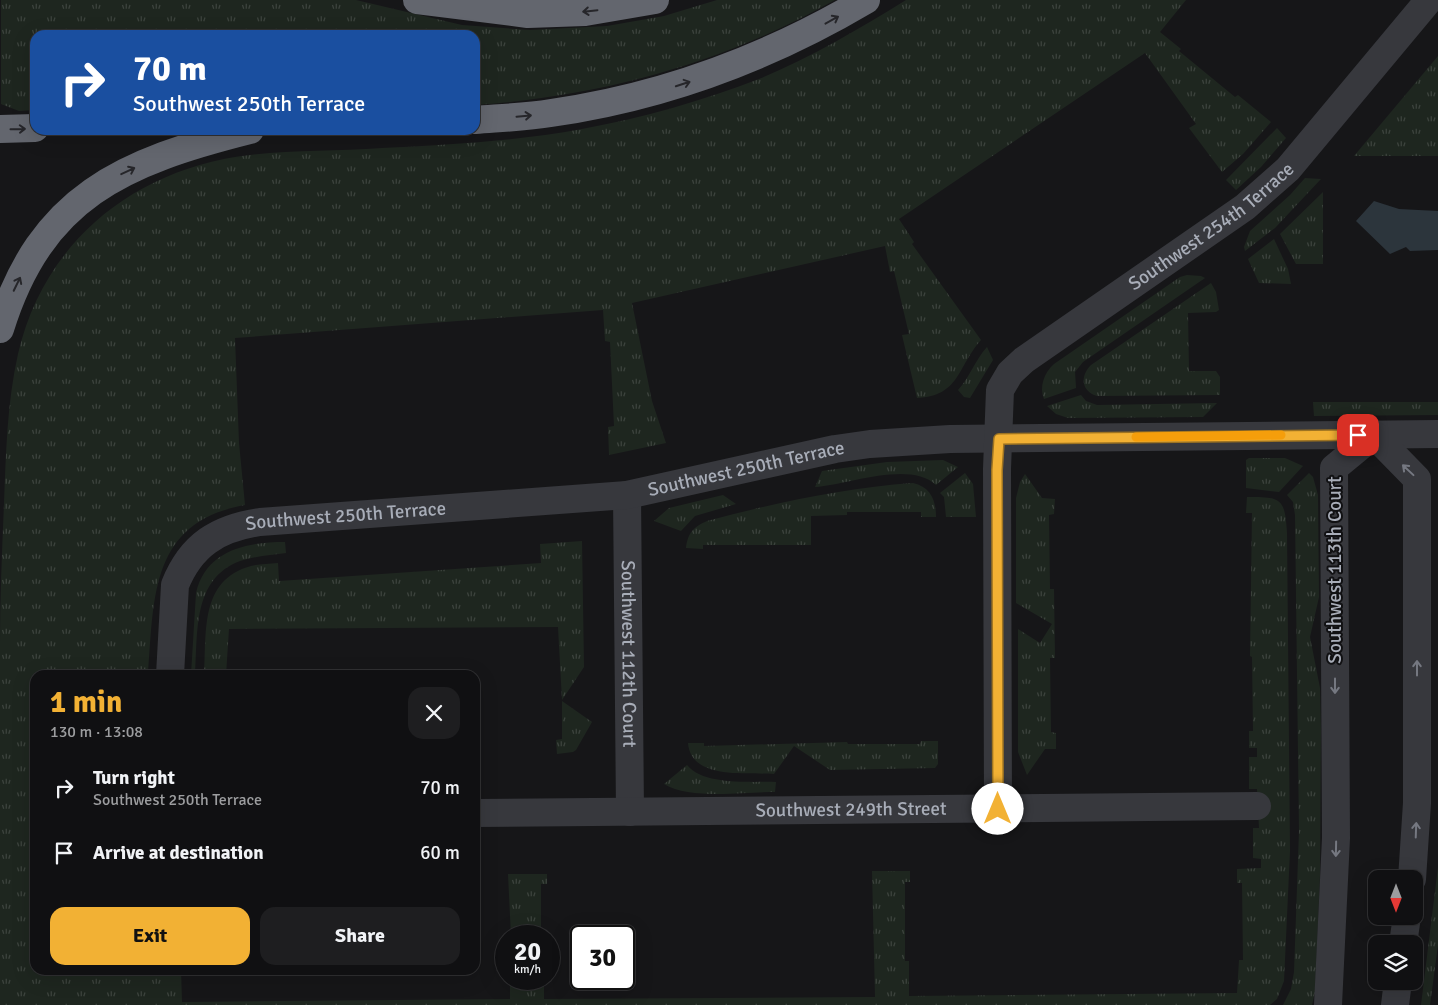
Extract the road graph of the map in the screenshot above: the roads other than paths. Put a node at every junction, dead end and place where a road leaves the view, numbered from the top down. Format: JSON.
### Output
{"nodes":[{"id":1,"x":417,"y":0,"type":"edge"},
{"id":2,"x":656,"y":0,"type":"edge"},
{"id":3,"x":866,"y":0,"type":"edge"},
{"id":4,"x":1430,"y":0,"type":"edge"},
{"id":5,"x":480,"y":120,"type":"edge"},
{"id":6,"x":30,"y":128,"type":"edge"},
{"id":7,"x":0,"y":129,"type":"edge"},
{"id":8,"x":230,"y":135,"type":"edge"},
{"id":9,"x":0,"y":329,"type":"edge"},
{"id":10,"x":1374,"y":434,"type":"junction"},
{"id":11,"x":1438,"y":434,"type":"edge"},
{"id":12,"x":999,"y":439,"type":"junction"},
{"id":13,"x":627,"y":495,"type":"junction"},
{"id":14,"x":170,"y":670,"type":"edge"},
{"id":15,"x":1257,"y":806,"type":"dead end"},
{"id":16,"x":998,"y":809,"type":"junction"},
{"id":17,"x":630,"y":812,"type":"junction"},
{"id":18,"x":480,"y":813,"type":"edge"},
{"id":19,"x":1412,"y":870,"type":"edge"},
{"id":20,"x":1397,"y":990,"type":"edge"},
{"id":21,"x":1328,"y":1005,"type":"edge"},
{"id":22,"x":1395,"y":1005,"type":"edge"}],
"edges":[{"from":2,"to":1,"type":"highway","one_way":true},
{"from":5,"to":3,"type":"highway","one_way":true},
{"from":4,"to":12,"type":"street","name":"Southwest 254th Terrace"},
{"from":7,"to":6,"type":"highway","one_way":true},
{"from":9,"to":8,"type":"highway","one_way":true},
{"from":10,"to":11,"type":"street","name":"Southwest 250th Terrace"},
{"from":10,"to":12,"type":"street","name":"Southwest 250th Terrace"},
{"from":19,"to":10,"type":"street","one_way":true},
{"from":10,"to":21,"type":"street","name":"Southwest 113th Court","one_way":true},
{"from":12,"to":13,"type":"street","name":"Southwest 250th Terrace"},
{"from":12,"to":16,"type":"street","name":"Southwest 254th Terrace"},
{"from":13,"to":14,"type":"street","name":"Southwest 250th Terrace"},
{"from":13,"to":17,"type":"street","name":"Southwest 112th Court"},
{"from":15,"to":16,"type":"street","name":"Southwest 249th Street"},
{"from":16,"to":17,"type":"street","name":"Southwest 249th Street"},
{"from":17,"to":18,"type":"street","name":"Southwest 249th Street"},
{"from":20,"to":22,"type":"street"}]}
